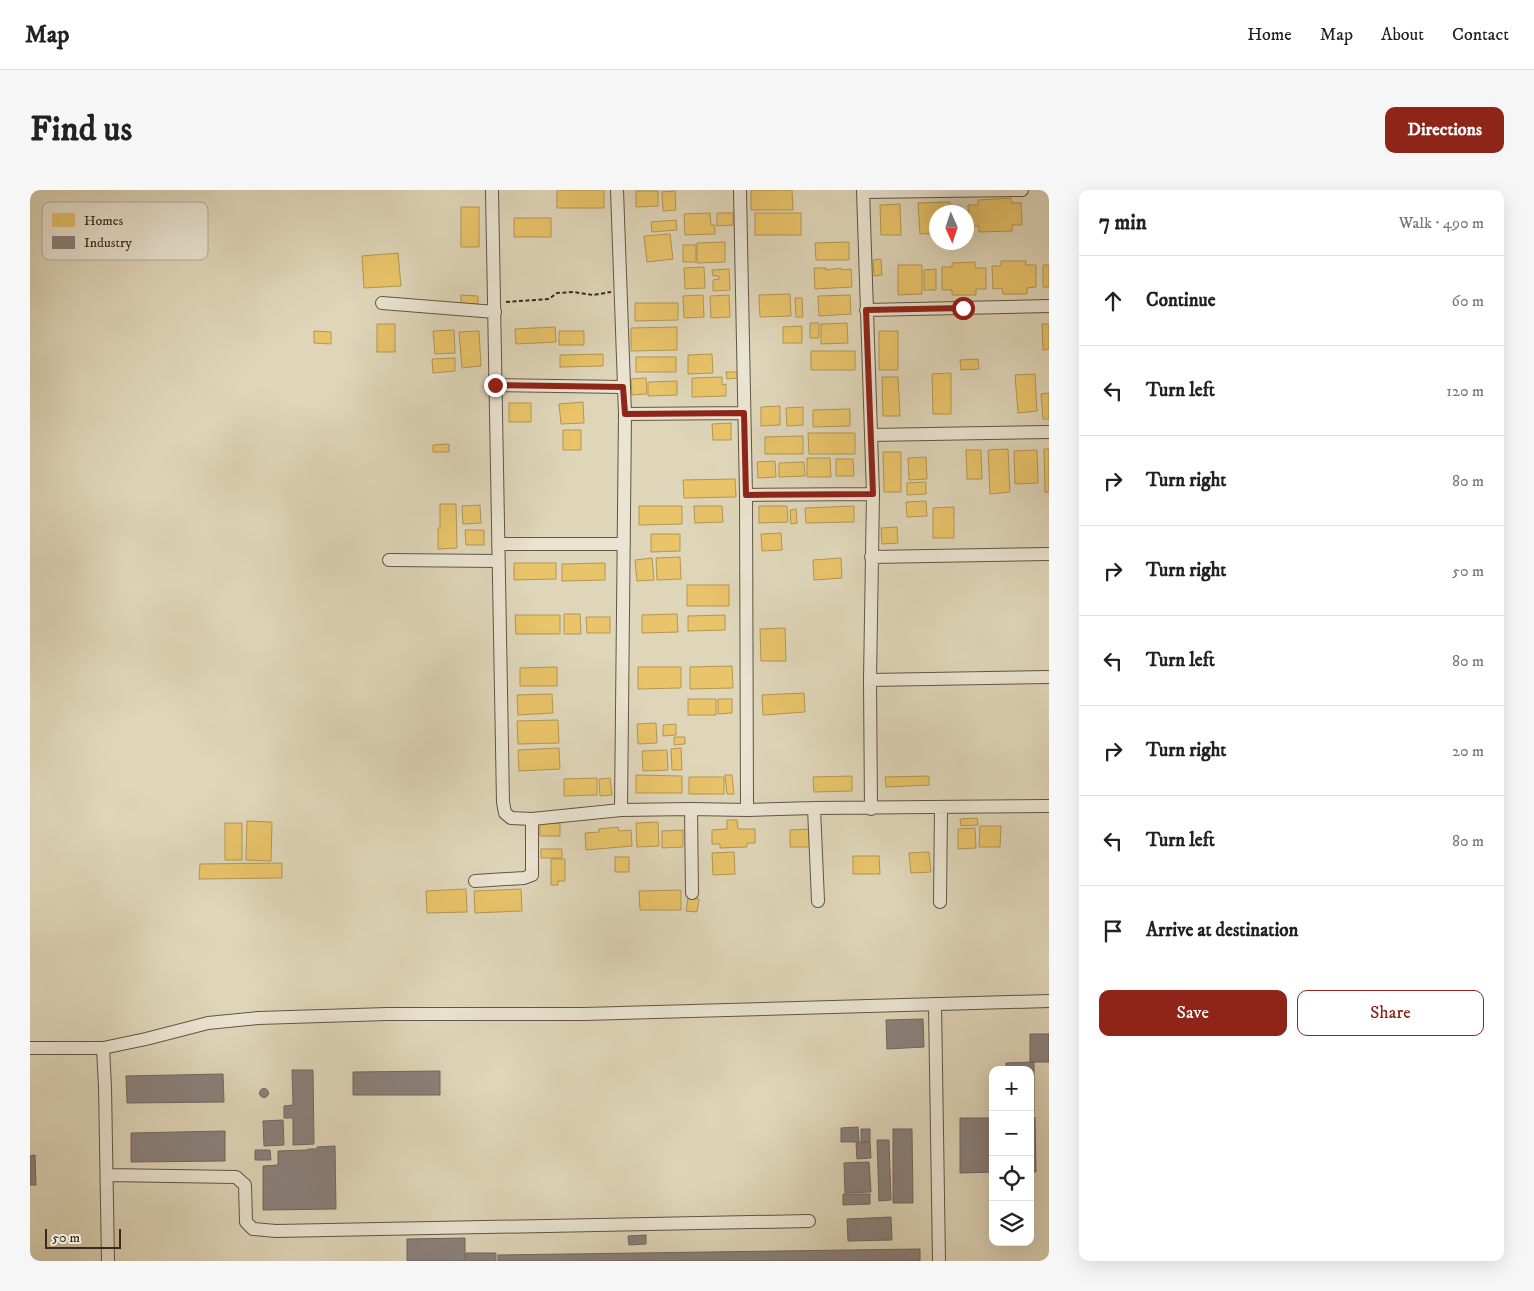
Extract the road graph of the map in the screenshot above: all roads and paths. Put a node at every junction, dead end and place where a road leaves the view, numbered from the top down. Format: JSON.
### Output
{"nodes":[{"id":1,"x":488,"y":190,"type":"edge"},
{"id":2,"x":617,"y":190,"type":"edge"},
{"id":3,"x":740,"y":190,"type":"edge"},
{"id":4,"x":1022,"y":190,"type":"edge"},
{"id":5,"x":862,"y":191,"type":"edge"},
{"id":6,"x":620,"y":289,"type":"junction"},
{"id":7,"x":382,"y":303,"type":"dead end"},
{"id":8,"x":1049,"y":306,"type":"edge"},
{"id":9,"x":495,"y":308,"type":"junction"},
{"id":10,"x":866,"y":310,"type":"junction"},
{"id":11,"x":495,"y":385,"type":"junction"},
{"id":12,"x":623,"y":387,"type":"junction"},
{"id":13,"x":744,"y":413,"type":"junction"},
{"id":14,"x":625,"y":414,"type":"junction"},
{"id":15,"x":1049,"y":432,"type":"edge"},
{"id":16,"x":871,"y":435,"type":"junction"},
{"id":17,"x":873,"y":494,"type":"junction"},
{"id":18,"x":746,"y":495,"type":"junction"},
{"id":19,"x":498,"y":544,"type":"junction"},
{"id":20,"x":624,"y":544,"type":"junction"},
{"id":21,"x":1049,"y":554,"type":"edge"},
{"id":22,"x":871,"y":558,"type":"junction"},
{"id":23,"x":389,"y":560,"type":"dead end"},
{"id":24,"x":498,"y":561,"type":"junction"},
{"id":25,"x":1049,"y":677,"type":"edge"},
{"id":26,"x":870,"y":680,"type":"junction"},
{"id":27,"x":1049,"y":806,"type":"edge"},
{"id":28,"x":941,"y":807,"type":"junction"},
{"id":29,"x":691,"y":808,"type":"junction"},
{"id":30,"x":814,"y":808,"type":"junction"},
{"id":31,"x":871,"y":808,"type":"junction"},
{"id":32,"x":620,"y":810,"type":"junction"},
{"id":33,"x":747,"y":810,"type":"junction"},
{"id":34,"x":532,"y":819,"type":"junction"},
{"id":35,"x":474,"y":881,"type":"dead end"},
{"id":36,"x":692,"y":892,"type":"dead end"},
{"id":37,"x":818,"y":901,"type":"dead end"},
{"id":38,"x":940,"y":902,"type":"dead end"},
{"id":39,"x":1049,"y":1001,"type":"edge"},
{"id":40,"x":934,"y":1004,"type":"junction"},
{"id":41,"x":30,"y":1048,"type":"edge"},
{"id":42,"x":102,"y":1048,"type":"junction"},
{"id":43,"x":107,"y":1175,"type":"junction"},
{"id":44,"x":809,"y":1222,"type":"dead end"},
{"id":45,"x":108,"y":1261,"type":"edge"},
{"id":46,"x":939,"y":1261,"type":"edge"}],
"edges":[{"from":1,"to":9,"type":"street"},
{"from":2,"to":6,"type":"street"},
{"from":3,"to":13,"type":"street"},
{"from":4,"to":5,"type":"street"},
{"from":5,"to":10,"type":"street"},
{"from":6,"to":9,"type":"path"},
{"from":6,"to":12,"type":"street"},
{"from":7,"to":9,"type":"street"},
{"from":8,"to":10,"type":"street"},
{"from":9,"to":11,"type":"street"},
{"from":10,"to":16,"type":"street"},
{"from":11,"to":12,"type":"street"},
{"from":11,"to":19,"type":"street"},
{"from":12,"to":14,"type":"street"},
{"from":13,"to":14,"type":"street"},
{"from":13,"to":18,"type":"street"},
{"from":14,"to":20,"type":"street"},
{"from":15,"to":16,"type":"street"},
{"from":16,"to":17,"type":"street"},
{"from":17,"to":18,"type":"street"},
{"from":17,"to":22,"type":"street"},
{"from":18,"to":33,"type":"street"},
{"from":19,"to":20,"type":"street"},
{"from":19,"to":24,"type":"street"},
{"from":20,"to":32,"type":"street"},
{"from":21,"to":22,"type":"street"},
{"from":22,"to":26,"type":"street"},
{"from":23,"to":24,"type":"street"},
{"from":24,"to":34,"type":"street"},
{"from":25,"to":26,"type":"street"},
{"from":26,"to":31,"type":"street"},
{"from":27,"to":28,"type":"street"},
{"from":28,"to":31,"type":"street"},
{"from":28,"to":38,"type":"street"},
{"from":29,"to":32,"type":"street"},
{"from":29,"to":33,"type":"street"},
{"from":29,"to":36,"type":"street"},
{"from":30,"to":31,"type":"street"},
{"from":30,"to":33,"type":"street"},
{"from":30,"to":37,"type":"street"},
{"from":32,"to":34,"type":"street"},
{"from":34,"to":35,"type":"street"},
{"from":39,"to":40,"type":"street"},
{"from":40,"to":42,"type":"street"},
{"from":40,"to":46,"type":"street"},
{"from":41,"to":42,"type":"street"},
{"from":42,"to":43,"type":"street"},
{"from":43,"to":44,"type":"street"},
{"from":43,"to":45,"type":"street"}]}
